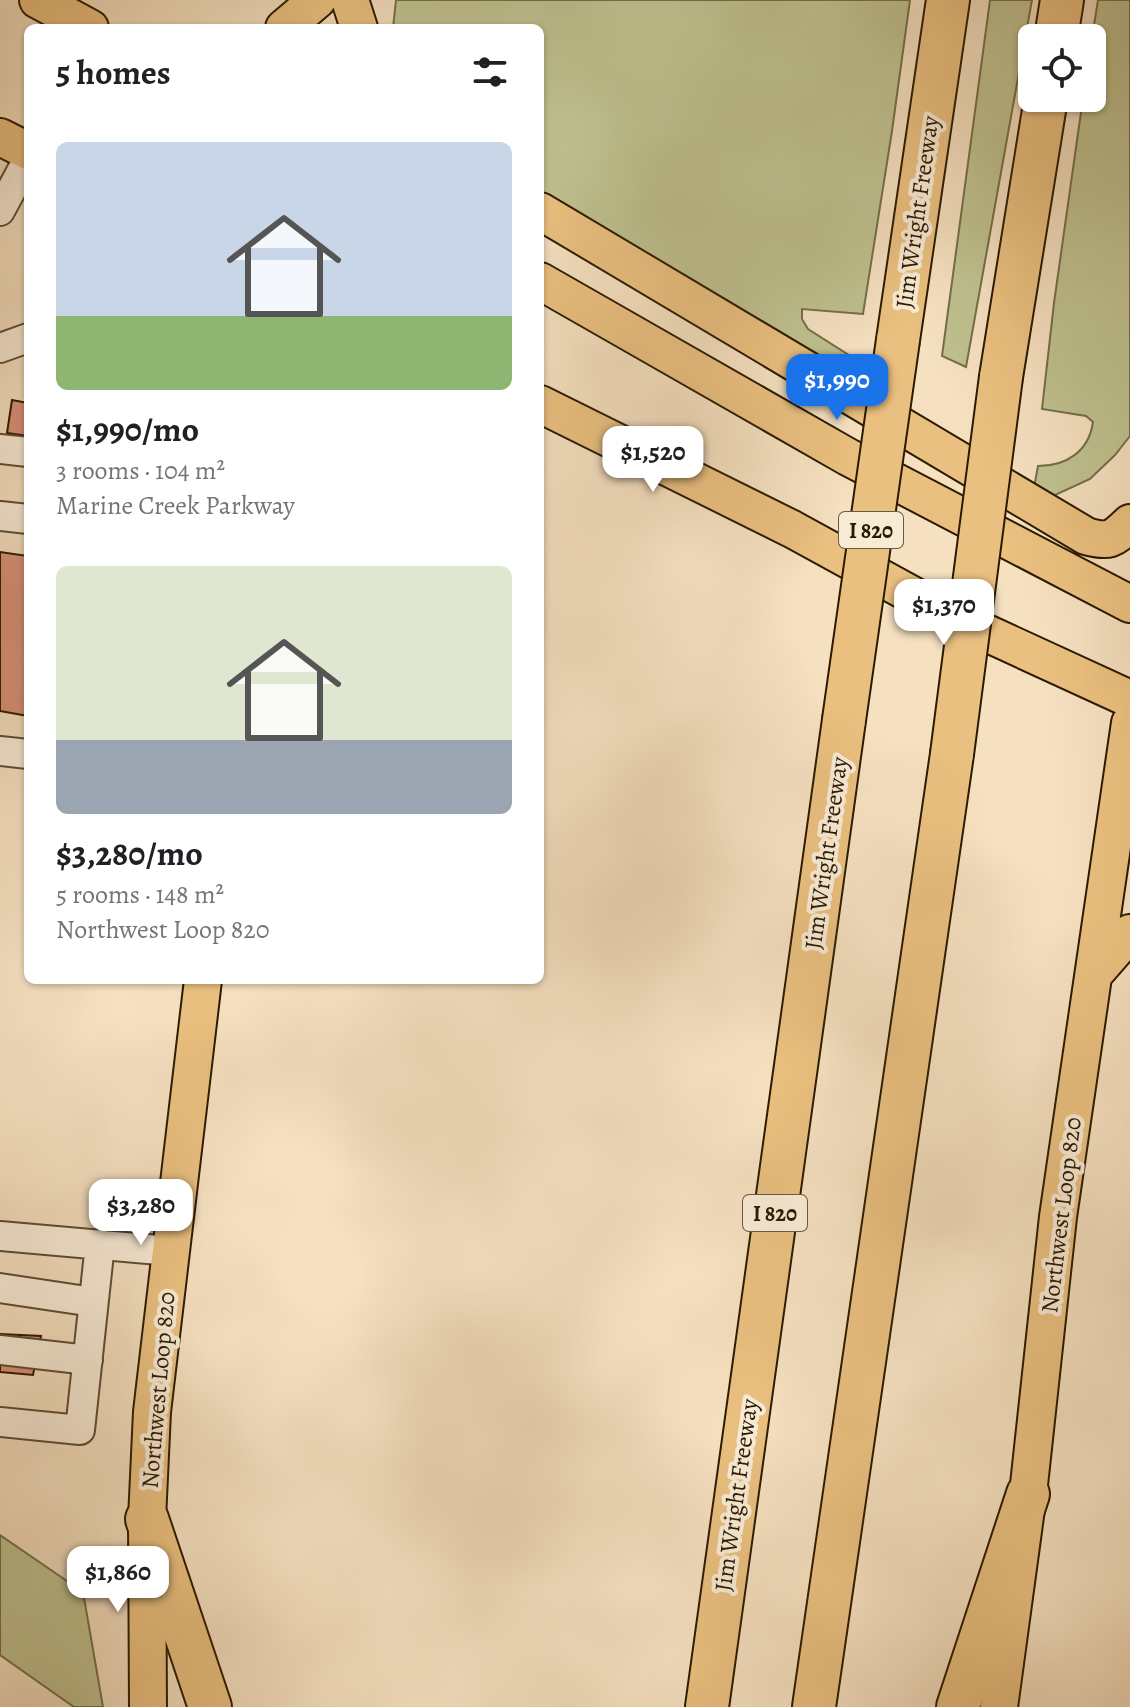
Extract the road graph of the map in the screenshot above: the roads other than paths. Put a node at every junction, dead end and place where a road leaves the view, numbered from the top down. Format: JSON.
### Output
{"nodes":[{"id":1,"x":38,"y":0,"type":"edge"},
{"id":2,"x":317,"y":0,"type":"edge"},
{"id":3,"x":339,"y":0,"type":"edge"},
{"id":4,"x":350,"y":0,"type":"edge"},
{"id":5,"x":948,"y":0,"type":"edge"},
{"id":6,"x":1062,"y":0,"type":"edge"},
{"id":7,"x":83,"y":24,"type":"edge"},
{"id":8,"x":289,"y":24,"type":"edge"},
{"id":9,"x":336,"y":24,"type":"edge"},
{"id":10,"x":358,"y":24,"type":"edge"},
{"id":11,"x":1058,"y":24,"type":"edge"},
{"id":12,"x":1044,"y":112,"type":"edge"},
{"id":13,"x":0,"y":137,"type":"edge"},
{"id":14,"x":24,"y":149,"type":"edge"},
{"id":15,"x":24,"y":166,"type":"edge"},
{"id":16,"x":0,"y":211,"type":"edge"},
{"id":17,"x":544,"y":213,"type":"edge"},
{"id":18,"x":544,"y":283,"type":"edge"},
{"id":19,"x":24,"y":339,"type":"edge"},
{"id":20,"x":0,"y":348,"type":"edge"},
{"id":21,"x":544,"y":406,"type":"edge"},
{"id":22,"x":0,"y":449,"type":"edge"},
{"id":23,"x":24,"y":452,"type":"edge"},
{"id":24,"x":0,"y":516,"type":"edge"},
{"id":25,"x":24,"y":519,"type":"edge"},
{"id":26,"x":1130,"y":523,"type":"edge"},
{"id":27,"x":1130,"y":604,"type":"edge"},
{"id":28,"x":1130,"y":699,"type":"edge"},
{"id":29,"x":1130,"y":723,"type":"edge"},
{"id":30,"x":0,"y":751,"type":"edge"},
{"id":31,"x":24,"y":754,"type":"edge"},
{"id":32,"x":1130,"y":933,"type":"edge"},
{"id":33,"x":1094,"y":974,"type":"junction"},
{"id":34,"x":203,"y":984,"type":"edge"},
{"id":35,"x":0,"y":1236,"type":"edge"},
{"id":36,"x":100,"y":1244,"type":"junction"},
{"id":37,"x":170,"y":1251,"type":"junction"},
{"id":38,"x":0,"y":1288,"type":"edge"},
{"id":39,"x":93,"y":1302,"type":"junction"},
{"id":40,"x":0,"y":1350,"type":"edge"},
{"id":41,"x":88,"y":1360,"type":"junction"},
{"id":42,"x":0,"y":1422,"type":"edge"},
{"id":43,"x":1028,"y":1494,"type":"junction"},
{"id":44,"x":147,"y":1519,"type":"junction"},
{"id":45,"x":148,"y":1707,"type":"edge"},
{"id":46,"x":210,"y":1707,"type":"edge"},
{"id":47,"x":707,"y":1707,"type":"edge"},
{"id":48,"x":814,"y":1707,"type":"edge"},
{"id":49,"x":958,"y":1707,"type":"edge"},
{"id":50,"x":999,"y":1707,"type":"edge"}],
"edges":[{"from":1,"to":7,"type":"main road"},
{"from":2,"to":8,"type":"main road"},
{"from":3,"to":9,"type":"main road"},
{"from":4,"to":10,"type":"main road"},
{"from":5,"to":47,"type":"highway","name":"Jim Wright Freeway","number":"I 820","bridge":true},
{"from":6,"to":11,"type":"highway"},
{"from":12,"to":48,"type":"highway","bridge":true},
{"from":13,"to":14,"type":"main road"},
{"from":15,"to":16,"type":"lane"},
{"from":17,"to":26,"type":"main road"},
{"from":18,"to":27,"type":"main road"},
{"from":19,"to":20,"type":"lane"},
{"from":21,"to":28,"type":"main road"},
{"from":22,"to":23,"type":"lane"},
{"from":24,"to":25,"type":"lane"},
{"from":29,"to":33,"type":"main road","name":"Northwest Loop 820"},
{"from":30,"to":31,"type":"lane"},
{"from":32,"to":33,"type":"main road"},
{"from":33,"to":43,"type":"main road","name":"Northwest Loop 820"},
{"from":34,"to":37,"type":"main road","name":"Northwest Loop 820"},
{"from":35,"to":36,"type":"lane"},
{"from":36,"to":37,"type":"lane"},
{"from":36,"to":39,"type":"lane"},
{"from":37,"to":44,"type":"main road","name":"Northwest Loop 820"},
{"from":38,"to":39,"type":"lane"},
{"from":39,"to":41,"type":"lane"},
{"from":40,"to":41,"type":"lane"},
{"from":41,"to":42,"type":"lane"},
{"from":43,"to":49,"type":"highway"},
{"from":43,"to":50,"type":"main road","name":"Northwest Loop 820"},
{"from":44,"to":45,"type":"main road","name":"Northwest Loop 820"},
{"from":44,"to":46,"type":"highway"}]}
